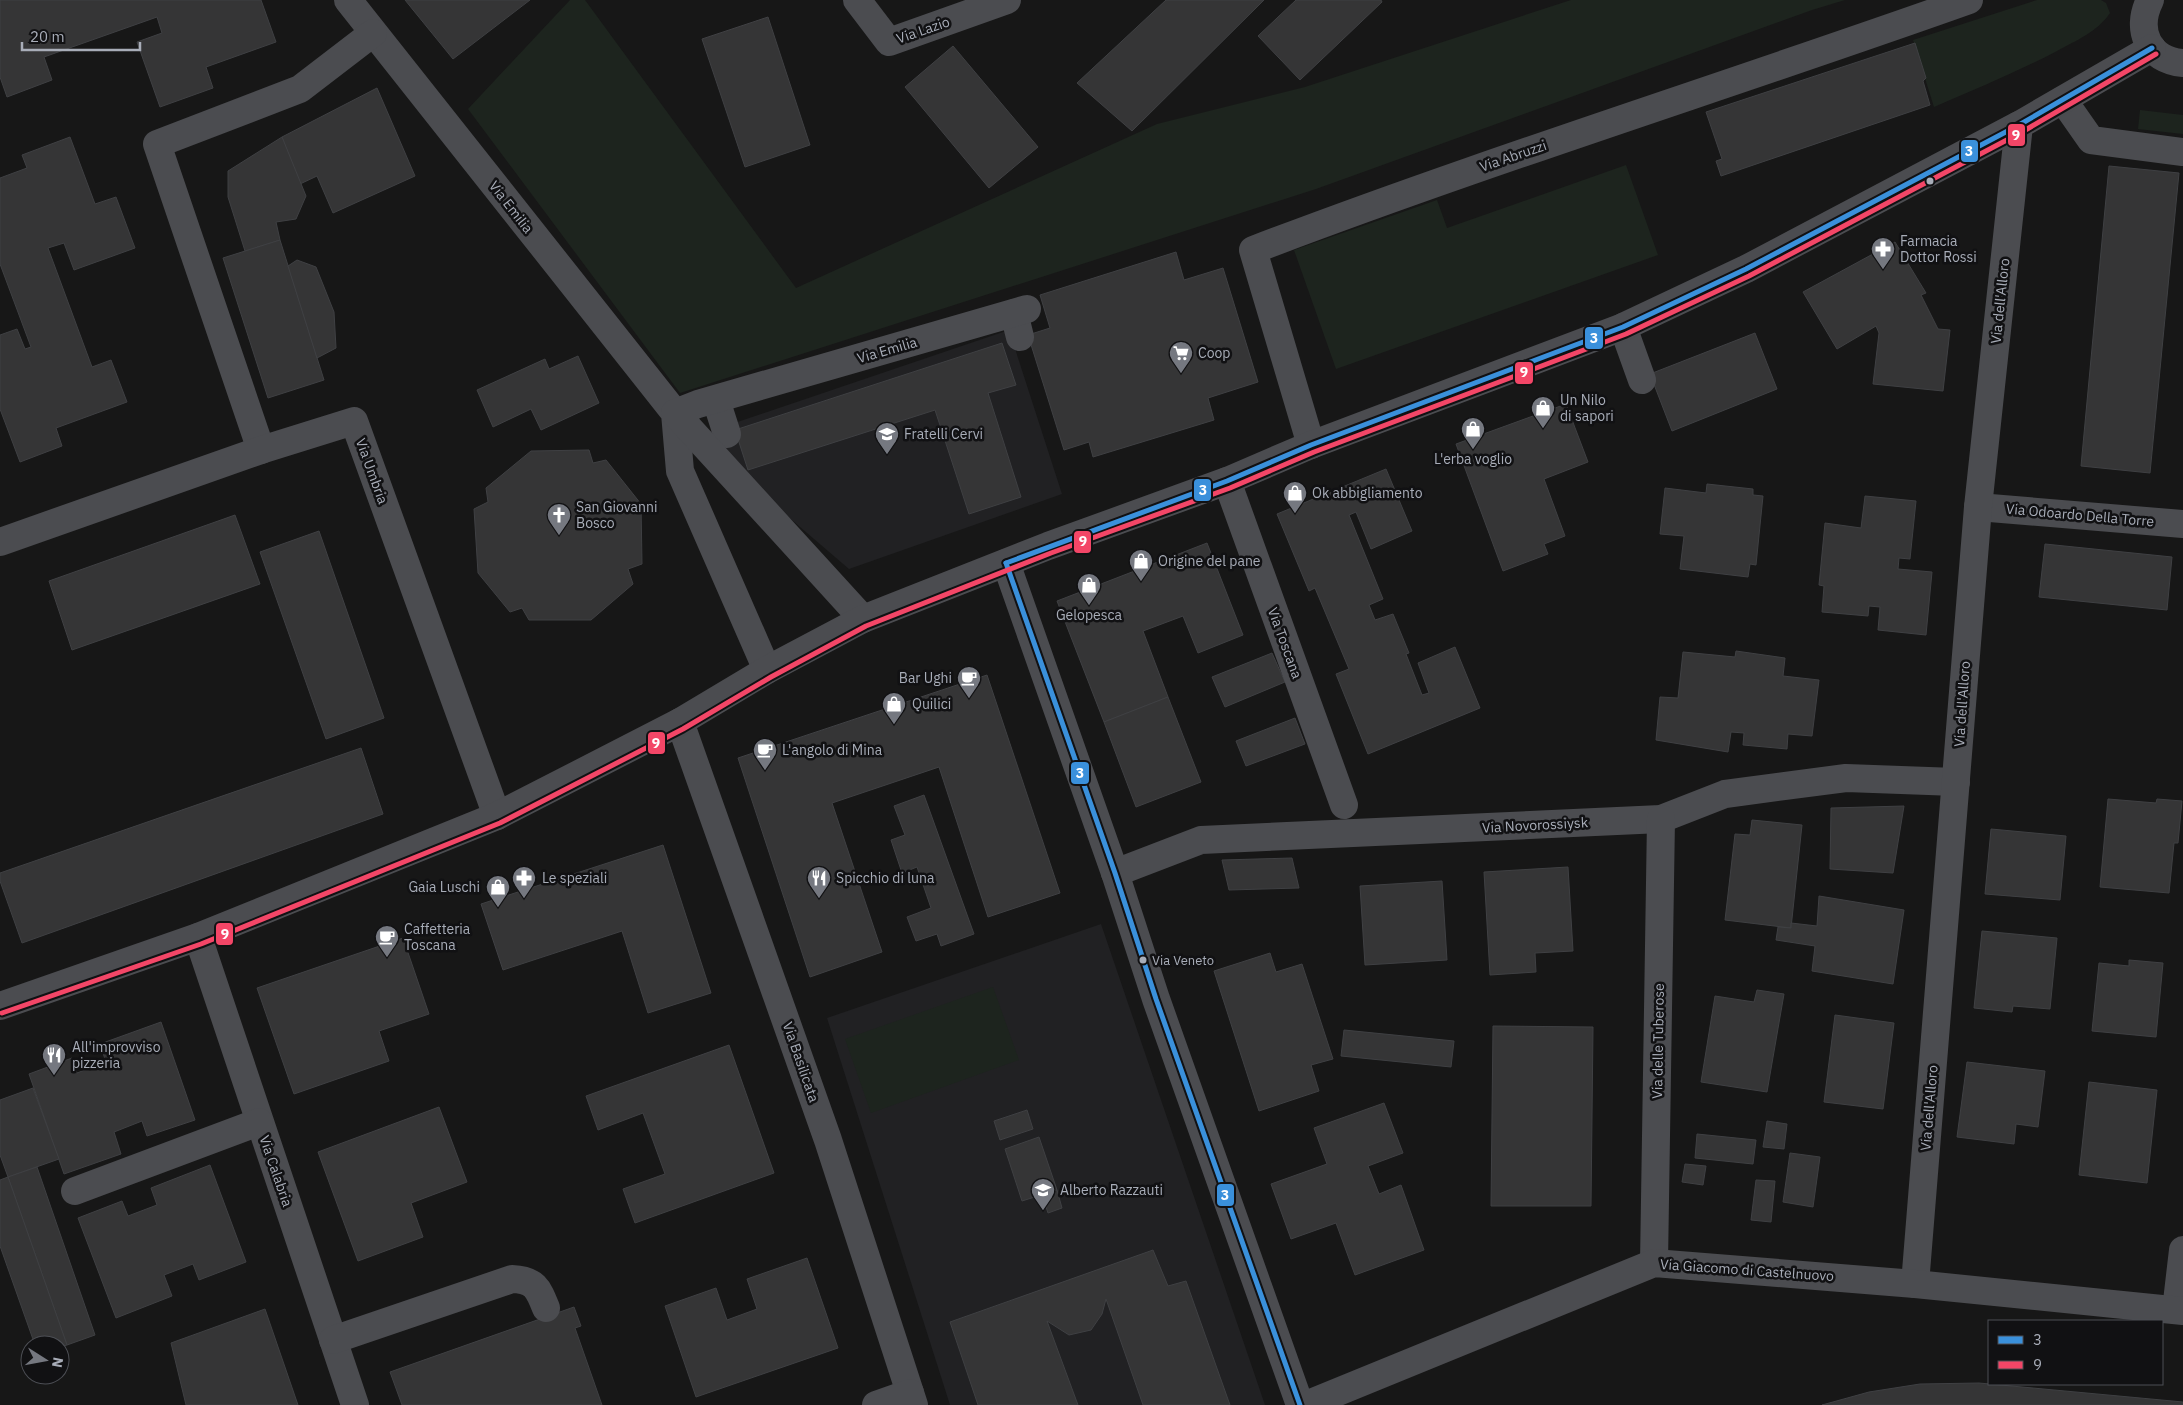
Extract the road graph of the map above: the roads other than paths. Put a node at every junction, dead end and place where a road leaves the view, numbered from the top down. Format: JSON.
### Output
{"nodes":[{"id":1,"x":348,"y":0,"type":"edge"},
{"id":2,"x":857,"y":0,"type":"edge"},
{"id":3,"x":1007,"y":0,"type":"edge"},
{"id":4,"x":1968,"y":0,"type":"edge"},
{"id":5,"x":2150,"y":0,"type":"edge"},
{"id":6,"x":373,"y":33,"type":"junction"},
{"id":7,"x":2152,"y":48,"type":"junction"},
{"id":8,"x":2183,"y":63,"type":"edge"},
{"id":9,"x":2063,"y":100,"type":"junction"},
{"id":10,"x":2019,"y":125,"type":"junction"},
{"id":11,"x":2183,"y":152,"type":"edge"},
{"id":12,"x":1020,"y":320,"type":"dead end"},
{"id":13,"x":1623,"y":328,"type":"junction"},
{"id":14,"x":1642,"y":380,"type":"dead end"},
{"id":15,"x":716,"y":400,"type":"junction"},
{"id":16,"x":675,"y":414,"type":"junction"},
{"id":17,"x":727,"y":434,"type":"dead end"},
{"id":18,"x":1311,"y":445,"type":"junction"},
{"id":19,"x":261,"y":450,"type":"junction"},
{"id":20,"x":1226,"y":481,"type":"junction"},
{"id":21,"x":1978,"y":506,"type":"junction"},
{"id":22,"x":2183,"y":524,"type":"edge"},
{"id":23,"x":0,"y":542,"type":"edge"},
{"id":24,"x":1006,"y":563,"type":"junction"},
{"id":25,"x":863,"y":619,"type":"junction"},
{"id":26,"x":767,"y":670,"type":"junction"},
{"id":27,"x":680,"y":722,"type":"junction"},
{"id":28,"x":1956,"y":782,"type":"junction"},
{"id":29,"x":1344,"y":805,"type":"dead end"},
{"id":30,"x":497,"y":816,"type":"junction"},
{"id":31,"x":1661,"y":819,"type":"junction"},
{"id":32,"x":1115,"y":873,"type":"junction"},
{"id":33,"x":198,"y":937,"type":"junction"},
{"id":34,"x":0,"y":1006,"type":"edge"},
{"id":35,"x":259,"y":1122,"type":"junction"},
{"id":36,"x":75,"y":1191,"type":"dead end"},
{"id":37,"x":2183,"y":1250,"type":"edge"},
{"id":38,"x":1654,"y":1263,"type":"junction"},
{"id":39,"x":1915,"y":1284,"type":"junction"},
{"id":40,"x":546,"y":1308,"type":"dead end"},
{"id":41,"x":2180,"y":1311,"type":"edge"},
{"id":42,"x":333,"y":1340,"type":"junction"},
{"id":43,"x":912,"y":1399,"type":"edge"},
{"id":44,"x":355,"y":1405,"type":"edge"},
{"id":45,"x":876,"y":1405,"type":"edge"},
{"id":46,"x":1300,"y":1405,"type":"edge"},
{"id":47,"x":1306,"y":1405,"type":"edge"}],
"edges":[{"from":1,"to":6,"type":"street","name":"Via Emilia"},
{"from":2,"to":3,"type":"street","name":"Via Lazio"},
{"from":4,"to":18,"type":"street","name":"Via Abruzzi"},
{"from":5,"to":7,"type":"street"},
{"from":6,"to":16,"type":"street","name":"Via Emilia"},
{"from":6,"to":19,"type":"street"},
{"from":7,"to":8,"type":"street"},
{"from":7,"to":9,"type":"street"},
{"from":9,"to":10,"type":"street"},
{"from":9,"to":11,"type":"street"},
{"from":10,"to":13,"type":"street"},
{"from":10,"to":21,"type":"street","name":"Via dell'Alloro"},
{"from":12,"to":15,"type":"street","name":"Via Emilia"},
{"from":13,"to":14,"type":"street"},
{"from":13,"to":18,"type":"street"},
{"from":15,"to":16,"type":"street","name":"Via Emilia"},
{"from":15,"to":17,"type":"street"},
{"from":16,"to":25,"type":"street","name":"Via Emilia"},
{"from":16,"to":26,"type":"street"},
{"from":18,"to":20,"type":"street"},
{"from":19,"to":23,"type":"street","name":"Via Umbria"},
{"from":19,"to":30,"type":"street","name":"Via Umbria"},
{"from":20,"to":24,"type":"street"},
{"from":20,"to":29,"type":"street","name":"Via Toscana"},
{"from":21,"to":22,"type":"street","name":"Via Odoardo Della Torre"},
{"from":21,"to":28,"type":"street","name":"Via dell'Alloro"},
{"from":24,"to":25,"type":"street"},
{"from":24,"to":32,"type":"street"},
{"from":25,"to":26,"type":"street"},
{"from":26,"to":27,"type":"street"},
{"from":27,"to":30,"type":"street"},
{"from":27,"to":43,"type":"street","name":"Via Basilicata"},
{"from":28,"to":31,"type":"street","name":"Via Novorossiysk"},
{"from":28,"to":39,"type":"street","name":"Via dell'Alloro"},
{"from":30,"to":33,"type":"street"},
{"from":31,"to":32,"type":"street","name":"Via Novorossiysk"},
{"from":31,"to":38,"type":"street","name":"Via delle Tuberose"},
{"from":32,"to":46,"type":"street"},
{"from":33,"to":34,"type":"street"},
{"from":33,"to":35,"type":"street","name":"Via Calabria"},
{"from":35,"to":36,"type":"street"},
{"from":35,"to":42,"type":"street","name":"Via Calabria"},
{"from":37,"to":41,"type":"street"},
{"from":38,"to":39,"type":"street","name":"Via Giacomo di Castelnuovo"},
{"from":38,"to":47,"type":"street","name":"Via Giacomo di Castelnuovo"},
{"from":39,"to":41,"type":"street","name":"Via Giacomo di Castelnuovo"},
{"from":40,"to":42,"type":"street"},
{"from":42,"to":44,"type":"street","name":"Via Calabria"},
{"from":43,"to":45,"type":"street"}]}
